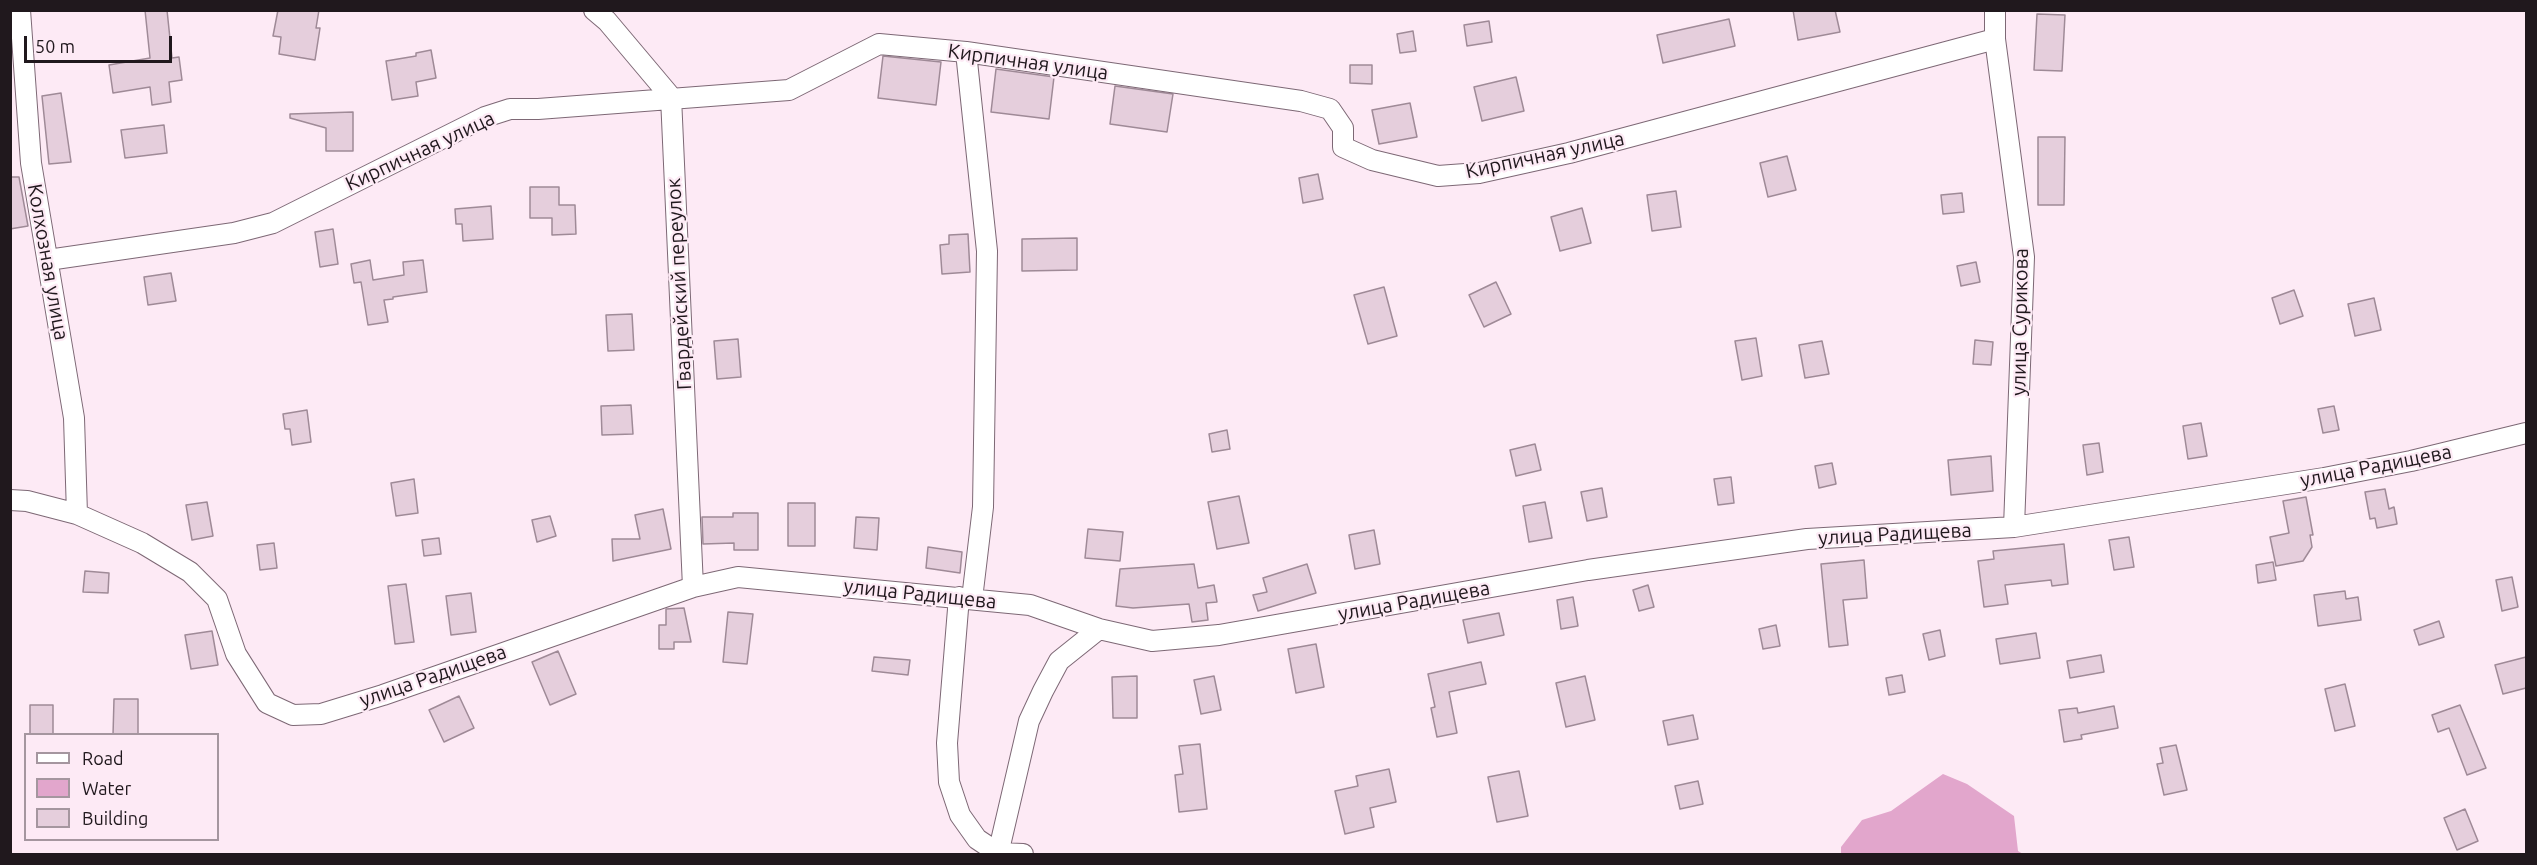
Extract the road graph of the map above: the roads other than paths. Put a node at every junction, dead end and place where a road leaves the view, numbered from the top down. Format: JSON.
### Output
{"nodes":[{"id":1,"x":20,"y":10,"type":"edge"},
{"id":2,"x":594,"y":10,"type":"edge"},
{"id":3,"x":1995,"y":10,"type":"edge"},
{"id":4,"x":1995,"y":39,"type":"junction"},
{"id":5,"x":966,"y":52,"type":"junction"},
{"id":6,"x":671,"y":97,"type":"junction"},
{"id":7,"x":48,"y":260,"type":"junction"},
{"id":8,"x":2526,"y":433,"type":"edge"},
{"id":9,"x":10,"y":500,"type":"edge"},
{"id":10,"x":77,"y":514,"type":"junction"},
{"id":11,"x":2014,"y":527,"type":"junction"},
{"id":12,"x":693,"y":587,"type":"junction"},
{"id":13,"x":965,"y":598,"type":"junction"},
{"id":14,"x":1099,"y":629,"type":"junction"},
{"id":15,"x":998,"y":854,"type":"edge"},
{"id":16,"x":1023,"y":855,"type":"edge"}],
"edges":[{"from":1,"to":7,"type":"street","name":"Колхозная улица"},
{"from":2,"to":6,"type":"street"},
{"from":3,"to":4,"type":"street","name":"улица Сурикова"},
{"from":4,"to":5,"type":"street","name":"Кирпичная улица"},
{"from":4,"to":11,"type":"street","name":"улица Сурикова"},
{"from":5,"to":6,"type":"street","name":"Кирпичная улица"},
{"from":5,"to":13,"type":"street"},
{"from":6,"to":7,"type":"street","name":"Кирпичная улица"},
{"from":6,"to":12,"type":"street","name":"Гвардейский переулок"},
{"from":7,"to":10,"type":"street","name":"Колхозная улица"},
{"from":8,"to":11,"type":"street","name":"улица Радищева"},
{"from":9,"to":10,"type":"street"},
{"from":10,"to":12,"type":"street","name":"улица Радищева"},
{"from":11,"to":14,"type":"street","name":"улица Радищева"},
{"from":12,"to":13,"type":"street","name":"улица Радищева"},
{"from":13,"to":14,"type":"street","name":"улица Радищева"},
{"from":13,"to":15,"type":"street"},
{"from":14,"to":15,"type":"street"},
{"from":15,"to":16,"type":"street"}]}
